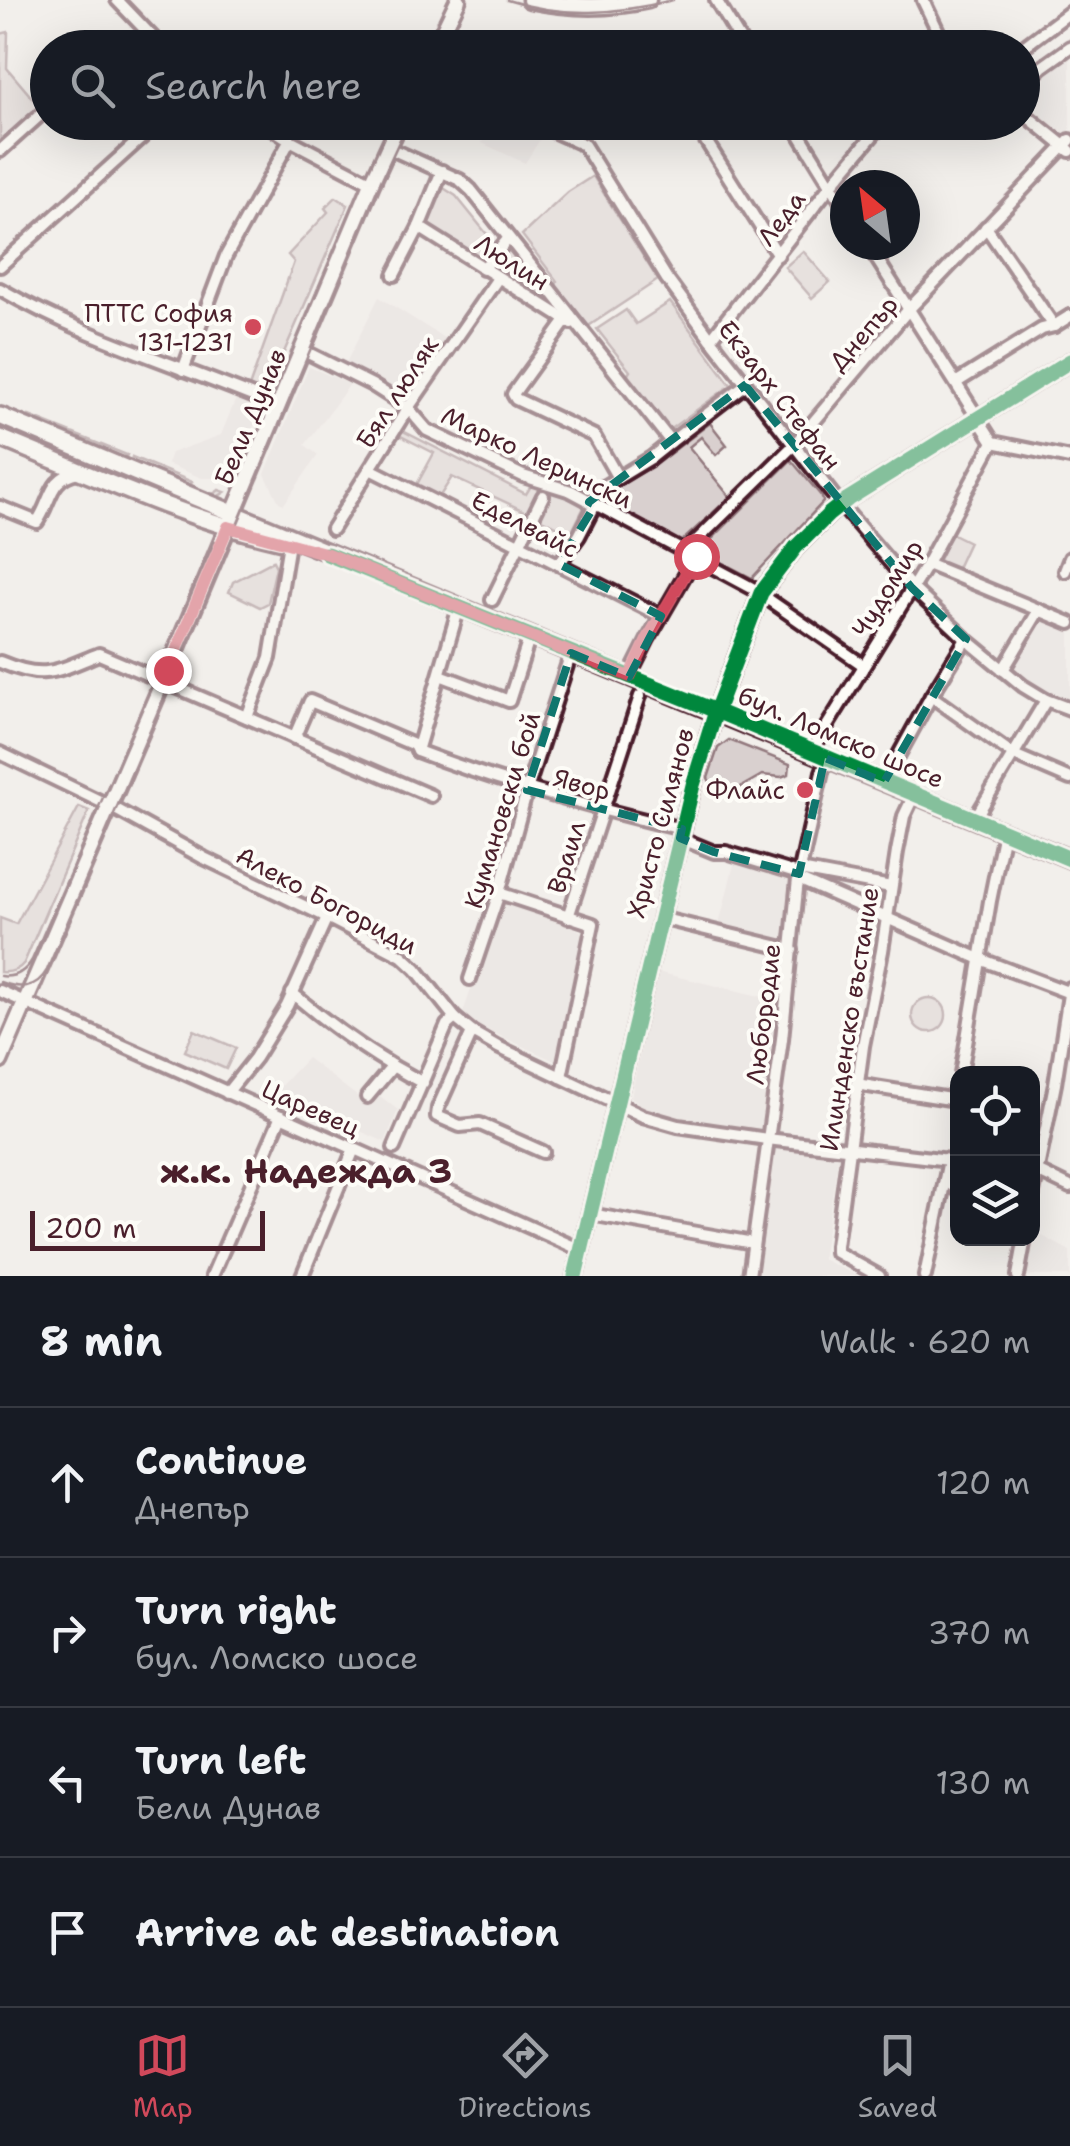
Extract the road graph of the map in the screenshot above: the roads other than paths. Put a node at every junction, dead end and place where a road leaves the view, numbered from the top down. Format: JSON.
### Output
{"nodes":[{"id":1,"x":118,"y":0,"type":"edge"},
{"id":2,"x":530,"y":0,"type":"edge"},
{"id":3,"x":648,"y":0,"type":"edge"},
{"id":4,"x":716,"y":0,"type":"edge"},
{"id":5,"x":923,"y":0,"type":"edge"},
{"id":6,"x":456,"y":1,"type":"edge"},
{"id":7,"x":1070,"y":12,"type":"edge"},
{"id":8,"x":146,"y":30,"type":"edge"},
{"id":9,"x":443,"y":30,"type":"edge"},
{"id":10,"x":735,"y":30,"type":"edge"},
{"id":11,"x":937,"y":30,"type":"edge"},
{"id":12,"x":1040,"y":34,"type":"edge"},
{"id":13,"x":1070,"y":47,"type":"edge"},
{"id":14,"x":1040,"y":69,"type":"edge"},
{"id":15,"x":30,"y":124,"type":"edge"},
{"id":16,"x":1040,"y":125,"type":"edge"},
{"id":17,"x":140,"y":140,"type":"edge"},
{"id":18,"x":290,"y":140,"type":"joint"},
{"id":19,"x":392,"y":140,"type":"edge"},
{"id":20,"x":573,"y":140,"type":"edge"},
{"id":21,"x":705,"y":140,"type":"edge"},
{"id":22,"x":803,"y":140,"type":"edge"},
{"id":23,"x":869,"y":140,"type":"edge"},
{"id":24,"x":1068,"y":146,"type":"edge"},
{"id":25,"x":389,"y":148,"type":"junction"},
{"id":26,"x":0,"y":151,"type":"edge"},
{"id":27,"x":844,"y":170,"type":"edge"},
{"id":28,"x":442,"y":172,"type":"junction"},
{"id":29,"x":372,"y":183,"type":"junction"},
{"id":30,"x":830,"y":183,"type":"edge"},
{"id":31,"x":830,"y":186,"type":"edge"},
{"id":32,"x":419,"y":227,"type":"junction"},
{"id":33,"x":986,"y":227,"type":"junction"},
{"id":34,"x":508,"y":239,"type":"junction"},
{"id":35,"x":778,"y":255,"type":"junction"},
{"id":36,"x":878,"y":260,"type":"edge"},
{"id":37,"x":0,"y":266,"type":"edge"},
{"id":38,"x":483,"y":269,"type":"junction"},
{"id":39,"x":394,"y":276,"type":"dead end"},
{"id":40,"x":498,"y":278,"type":"junction"},
{"id":41,"x":0,"y":288,"type":"edge"},
{"id":42,"x":909,"y":309,"type":"junction"},
{"id":43,"x":1070,"y":316,"type":"edge"},
{"id":44,"x":568,"y":317,"type":"junction"},
{"id":45,"x":1054,"y":326,"type":"junction"},
{"id":46,"x":711,"y":339,"type":"junction"},
{"id":47,"x":302,"y":350,"type":"junction"},
{"id":48,"x":1068,"y":364,"type":"edge"},
{"id":49,"x":183,"y":370,"type":"junction"},
{"id":50,"x":957,"y":382,"type":"junction"},
{"id":51,"x":745,"y":385,"type":"junction"},
{"id":52,"x":279,"y":406,"type":"junction"},
{"id":53,"x":408,"y":408,"type":"junction"},
{"id":54,"x":0,"y":416,"type":"edge"},
{"id":55,"x":978,"y":418,"type":"junction"},
{"id":56,"x":0,"y":438,"type":"edge"},
{"id":57,"x":671,"y":442,"type":"junction"},
{"id":58,"x":993,"y":442,"type":"junction"},
{"id":59,"x":794,"y":445,"type":"junction"},
{"id":60,"x":1070,"y":458,"type":"edge"},
{"id":61,"x":370,"y":469,"type":"junction"},
{"id":62,"x":85,"y":472,"type":"junction"},
{"id":63,"x":618,"y":478,"type":"junction"},
{"id":64,"x":543,"y":496,"type":"dead end"},
{"id":65,"x":592,"y":503,"type":"junction"},
{"id":66,"x":840,"y":504,"type":"junction"},
{"id":67,"x":0,"y":507,"type":"edge"},
{"id":68,"x":231,"y":520,"type":"junction"},
{"id":69,"x":332,"y":529,"type":"dead end"},
{"id":70,"x":289,"y":543,"type":"junction"},
{"id":71,"x":521,"y":544,"type":"junction"},
{"id":72,"x":328,"y":554,"type":"junction"},
{"id":73,"x":691,"y":554,"type":"junction"},
{"id":74,"x":1070,"y":558,"type":"edge"},
{"id":75,"x":559,"y":564,"type":"junction"},
{"id":76,"x":927,"y":564,"type":"junction"},
{"id":77,"x":1065,"y":571,"type":"dead end"},
{"id":78,"x":912,"y":588,"type":"junction"},
{"id":79,"x":761,"y":592,"type":"junction"},
{"id":80,"x":492,"y":600,"type":"dead end"},
{"id":81,"x":459,"y":607,"type":"junction"},
{"id":82,"x":1039,"y":610,"type":"junction"},
{"id":83,"x":661,"y":616,"type":"junction"},
{"id":84,"x":1070,"y":623,"type":"edge"},
{"id":85,"x":530,"y":636,"type":"junction"},
{"id":86,"x":966,"y":639,"type":"junction"},
{"id":87,"x":571,"y":652,"type":"junction"},
{"id":88,"x":0,"y":662,"type":"edge"},
{"id":89,"x":863,"y":665,"type":"junction"},
{"id":90,"x":1003,"y":670,"type":"junction"},
{"id":91,"x":440,"y":676,"type":"junction"},
{"id":92,"x":630,"y":677,"type":"junction"},
{"id":93,"x":164,"y":681,"type":"junction"},
{"id":94,"x":640,"y":696,"type":"dead end"},
{"id":95,"x":931,"y":696,"type":"junction"},
{"id":96,"x":1046,"y":700,"type":"junction"},
{"id":97,"x":1070,"y":708,"type":"edge"},
{"id":98,"x":716,"y":711,"type":"junction"},
{"id":99,"x":246,"y":717,"type":"junction"},
{"id":100,"x":294,"y":738,"type":"junction"},
{"id":101,"x":418,"y":751,"type":"junction"},
{"id":102,"x":0,"y":753,"type":"edge"},
{"id":103,"x":1014,"y":755,"type":"junction"},
{"id":104,"x":819,"y":756,"type":"junction"},
{"id":105,"x":1070,"y":778,"type":"edge"},
{"id":106,"x":884,"y":782,"type":"junction"},
{"id":107,"x":527,"y":790,"type":"junction"},
{"id":108,"x":914,"y":795,"type":"junction"},
{"id":109,"x":431,"y":796,"type":"dead end"},
{"id":110,"x":110,"y":806,"type":"junction"},
{"id":111,"x":602,"y":810,"type":"junction"},
{"id":112,"x":974,"y":820,"type":"junction"},
{"id":113,"x":1004,"y":832,"type":"junction"},
{"id":114,"x":681,"y":834,"type":"junction"},
{"id":115,"x":1070,"y":859,"type":"edge"},
{"id":116,"x":799,"y":875,"type":"junction"},
{"id":117,"x":892,"y":887,"type":"junction"},
{"id":118,"x":499,"y":893,"type":"junction"},
{"id":119,"x":328,"y":917,"type":"junction"},
{"id":120,"x":568,"y":917,"type":"junction"},
{"id":121,"x":660,"y":918,"type":"junction"},
{"id":122,"x":887,"y":920,"type":"junction"},
{"id":123,"x":792,"y":950,"type":"junction"},
{"id":124,"x":980,"y":959,"type":"junction"},
{"id":125,"x":470,"y":979,"type":"dead end"},
{"id":126,"x":1070,"y":990,"type":"edge"},
{"id":127,"x":0,"y":991,"type":"edge"},
{"id":128,"x":292,"y":993,"type":"junction"},
{"id":129,"x":25,"y":1003,"type":"junction"},
{"id":130,"x":451,"y":1021,"type":"junction"},
{"id":131,"x":472,"y":1032,"type":"junction"},
{"id":132,"x":0,"y":1061,"type":"edge"},
{"id":133,"x":962,"y":1066,"type":"edge"},
{"id":134,"x":392,"y":1067,"type":"junction"},
{"id":135,"x":561,"y":1077,"type":"junction"},
{"id":136,"x":422,"y":1083,"type":"junction"},
{"id":137,"x":856,"y":1084,"type":"junction"},
{"id":138,"x":228,"y":1092,"type":"junction"},
{"id":139,"x":950,"y":1096,"type":"edge"},
{"id":140,"x":367,"y":1097,"type":"dead end"},
{"id":141,"x":616,"y":1105,"type":"junction"},
{"id":142,"x":281,"y":1116,"type":"junction"},
{"id":143,"x":767,"y":1138,"type":"junction"},
{"id":144,"x":394,"y":1148,"type":"dead end"},
{"id":145,"x":848,"y":1148,"type":"junction"},
{"id":146,"x":354,"y":1149,"type":"junction"},
{"id":147,"x":544,"y":1152,"type":"dead end"},
{"id":148,"x":1038,"y":1156,"type":"edge"},
{"id":149,"x":950,"y":1160,"type":"edge"},
{"id":150,"x":950,"y":1168,"type":"edge"},
{"id":151,"x":1040,"y":1172,"type":"edge"},
{"id":152,"x":945,"y":1180,"type":"junction"},
{"id":153,"x":950,"y":1184,"type":"edge"},
{"id":154,"x":1070,"y":1187,"type":"edge"},
{"id":155,"x":590,"y":1214,"type":"junction"},
{"id":156,"x":753,"y":1243,"type":"junction"},
{"id":157,"x":1024,"y":1246,"type":"edge"},
{"id":158,"x":581,"y":1250,"type":"junction"},
{"id":159,"x":212,"y":1276,"type":"edge"},
{"id":160,"x":302,"y":1276,"type":"edge"},
{"id":161,"x":575,"y":1276,"type":"edge"},
{"id":162,"x":748,"y":1276,"type":"edge"},
{"id":163,"x":879,"y":1276,"type":"edge"},
{"id":164,"x":926,"y":1276,"type":"edge"},
{"id":165,"x":1018,"y":1276,"type":"edge"}],
"edges":[{"from":1,"to":8,"type":"street"},
{"from":2,"to":3,"type":"street"},
{"from":4,"to":10,"type":"street"},
{"from":5,"to":11,"type":"street"},
{"from":6,"to":9,"type":"street"},
{"from":7,"to":12,"type":"street"},
{"from":13,"to":14,"type":"street"},
{"from":15,"to":26,"type":"street"},
{"from":16,"to":24,"type":"street"},
{"from":17,"to":37,"type":"street"},
{"from":18,"to":29,"type":"street"},
{"from":18,"to":49,"type":"street"},
{"from":19,"to":25,"type":"street","name":"Бели Дунав"},
{"from":20,"to":46,"type":"street","name":"Екзарх Стефан"},
{"from":21,"to":35,"type":"street"},
{"from":22,"to":30,"type":"street"},
{"from":23,"to":27,"type":"street","name":"Леда"},
{"from":24,"to":33,"type":"street","name":"Днепър"},
{"from":25,"to":28,"type":"street"},
{"from":25,"to":29,"type":"street","name":"Бели Дунав"},
{"from":28,"to":32,"type":"street"},
{"from":28,"to":34,"type":"street"},
{"from":29,"to":47,"type":"street","name":"Бели Дунав"},
{"from":31,"to":35,"type":"street","name":"Леда"},
{"from":32,"to":38,"type":"street","name":"Люлин"},
{"from":32,"to":39,"type":"street"},
{"from":33,"to":42,"type":"street","name":"Днепър"},
{"from":33,"to":45,"type":"street"},
{"from":34,"to":38,"type":"street"},
{"from":34,"to":44,"type":"street"},
{"from":35,"to":46,"type":"street","name":"Леда"},
{"from":36,"to":42,"type":"street"},
{"from":38,"to":40,"type":"street","name":"Люлин"},
{"from":40,"to":44,"type":"street","name":"Люлин"},
{"from":40,"to":53,"type":"street","name":"Бял люляк"},
{"from":41,"to":49,"type":"street"},
{"from":42,"to":50,"type":"street"},
{"from":42,"to":59,"type":"street","name":"Днепър"},
{"from":43,"to":45,"type":"street"},
{"from":44,"to":57,"type":"street"},
{"from":44,"to":63,"type":"street"},
{"from":45,"to":50,"type":"street"},
{"from":46,"to":51,"type":"street","name":"Екзарх Стефан"},
{"from":47,"to":52,"type":"street","name":"Бели Дунав"},
{"from":47,"to":53,"type":"street","name":"Марко Лерински"},
{"from":48,"to":55,"type":"street","name":"Христо Силянов"},
{"from":49,"to":52,"type":"street"},
{"from":50,"to":55,"type":"street"},
{"from":51,"to":57,"type":"street"},
{"from":51,"to":59,"type":"street","name":"Екзарх Стефан"},
{"from":52,"to":68,"type":"street","name":"Бели Дунав"},
{"from":53,"to":61,"type":"street","name":"Бял люляк"},
{"from":53,"to":65,"type":"street","name":"Марко Лерински"},
{"from":54,"to":68,"type":"main road","name":"бул. Ломско шосе"},
{"from":55,"to":58,"type":"street"},
{"from":55,"to":66,"type":"street","name":"Христо Силянов"},
{"from":56,"to":62,"type":"main road","name":"бул. Ломско шосе"},
{"from":57,"to":63,"type":"street"},
{"from":58,"to":60,"type":"street"},
{"from":58,"to":76,"type":"street","name":"Чудомир"},
{"from":59,"to":66,"type":"street","name":"Екзарх Стефан"},
{"from":59,"to":73,"type":"street","name":"Днепър"},
{"from":61,"to":69,"type":"street","name":"Бял люляк"},
{"from":61,"to":71,"type":"street","name":"Еделвайс"},
{"from":62,"to":67,"type":"street"},
{"from":62,"to":68,"type":"main road","name":"бул. Ломско шосе"},
{"from":63,"to":65,"type":"street"},
{"from":64,"to":71,"type":"street"},
{"from":65,"to":73,"type":"street","name":"Марко Лерински"},
{"from":65,"to":75,"type":"street"},
{"from":66,"to":78,"type":"street","name":"Екзарх Стефан"},
{"from":66,"to":79,"type":"street","name":"Христо Силянов"},
{"from":68,"to":70,"type":"main road","name":"бул. Ломско шосе"},
{"from":68,"to":72,"type":"main road","name":"бул. Ломско шосе"},
{"from":68,"to":93,"type":"street","name":"Бели Дунав"},
{"from":70,"to":72,"type":"main road","name":"бул. Ломско шосе"},
{"from":70,"to":99,"type":"street"},
{"from":71,"to":75,"type":"street","name":"Еделвайс"},
{"from":71,"to":80,"type":"street"},
{"from":72,"to":81,"type":"main road","name":"бул. Ломско шосе"},
{"from":73,"to":79,"type":"street","name":"Марко Лерински"},
{"from":73,"to":83,"type":"street","name":"Днепър"},
{"from":74,"to":77,"type":"street"},
{"from":75,"to":83,"type":"street","name":"Еделвайс"},
{"from":76,"to":78,"type":"street","name":"Чудомир"},
{"from":76,"to":82,"type":"street"},
{"from":78,"to":86,"type":"street","name":"Екзарх Стефан"},
{"from":78,"to":89,"type":"street","name":"Чудомир"},
{"from":79,"to":89,"type":"street","name":"Марко Лерински"},
{"from":79,"to":98,"type":"street","name":"Христо Силянов"},
{"from":81,"to":85,"type":"main road","name":"бул. Ломско шосе"},
{"from":81,"to":91,"type":"street"},
{"from":82,"to":84,"type":"street"},
{"from":82,"to":90,"type":"street"},
{"from":83,"to":92,"type":"street","name":"Днепър"},
{"from":85,"to":87,"type":"main road","name":"бул. Ломско шосе"},
{"from":85,"to":91,"type":"street"},
{"from":86,"to":90,"type":"street","name":"Екзарх Стефан"},
{"from":86,"to":95,"type":"street"},
{"from":87,"to":92,"type":"main road","name":"бул. Ломско шосе"},
{"from":87,"to":107,"type":"street","name":"Кумановски бой"},
{"from":88,"to":93,"type":"street"},
{"from":89,"to":104,"type":"street","name":"Чудомир"},
{"from":90,"to":96,"type":"street","name":"Екзарх Стефан"},
{"from":91,"to":101,"type":"street"},
{"from":92,"to":98,"type":"main road","name":"бул. Ломско шосе"},
{"from":93,"to":99,"type":"street"},
{"from":93,"to":110,"type":"street","name":"Бели Дунав"},
{"from":94,"to":111,"type":"street","name":"Враил"},
{"from":95,"to":103,"type":"street"},
{"from":95,"to":106,"type":"street"},
{"from":96,"to":97,"type":"street","name":"Екзарх Стефан"},
{"from":96,"to":103,"type":"street"},
{"from":98,"to":104,"type":"main road","name":"бул. Ломско шосе"},
{"from":98,"to":114,"type":"street","name":"Христо Силянов"},
{"from":99,"to":100,"type":"street"},
{"from":100,"to":101,"type":"street","name":"Явор"},
{"from":100,"to":109,"type":"street"},
{"from":101,"to":107,"type":"street","name":"Явор"},
{"from":102,"to":110,"type":"street","name":"Алеко Богориди"},
{"from":103,"to":105,"type":"street"},
{"from":103,"to":112,"type":"street"},
{"from":104,"to":106,"type":"main road","name":"бул. Ломско шосе"},
{"from":104,"to":116,"type":"street","name":"Любородие"},
{"from":106,"to":108,"type":"main road","name":"бул. Ломско шосе"},
{"from":107,"to":111,"type":"street","name":"Явор"},
{"from":107,"to":118,"type":"street","name":"Кумановски бой"},
{"from":108,"to":112,"type":"main road","name":"бул. Ломско шосе"},
{"from":108,"to":117,"type":"street","name":"Илинденско въстание"},
{"from":110,"to":119,"type":"street","name":"Алеко Богориди"},
{"from":110,"to":129,"type":"street","name":"Бели Дунав"},
{"from":111,"to":114,"type":"street","name":"Явор"},
{"from":111,"to":120,"type":"street","name":"Враил"},
{"from":112,"to":113,"type":"main road","name":"бул. Ломско шосе"},
{"from":113,"to":115,"type":"main road","name":"бул. Ломско шосе"},
{"from":113,"to":124,"type":"street"},
{"from":114,"to":116,"type":"street","name":"Явор"},
{"from":114,"to":121,"type":"street","name":"Христо Силянов"},
{"from":116,"to":117,"type":"street"},
{"from":116,"to":122,"type":"street"},
{"from":116,"to":123,"type":"street","name":"Любородие"},
{"from":117,"to":122,"type":"street","name":"Илинденско въстание"},
{"from":118,"to":120,"type":"street"},
{"from":118,"to":125,"type":"street","name":"Кумановски бой"},
{"from":119,"to":128,"type":"street"},
{"from":119,"to":130,"type":"street","name":"Алеко Богориди"},
{"from":120,"to":135,"type":"street"},
{"from":121,"to":123,"type":"street"},
{"from":121,"to":141,"type":"street","name":"Христо Силянов"},
{"from":122,"to":124,"type":"street"},
{"from":122,"to":137,"type":"street","name":"Илинденско въстание"},
{"from":123,"to":143,"type":"street","name":"Любородие"},
{"from":124,"to":126,"type":"street"},
{"from":124,"to":133,"type":"street"},
{"from":126,"to":148,"type":"street"},
{"from":127,"to":129,"type":"street","name":"Царевец"},
{"from":128,"to":134,"type":"street"},
{"from":128,"to":138,"type":"street"},
{"from":129,"to":132,"type":"street","name":"Бели Дунав"},
{"from":129,"to":138,"type":"street","name":"Царевец"},
{"from":130,"to":131,"type":"street","name":"Алеко Богориди"},
{"from":130,"to":136,"type":"street"},
{"from":131,"to":135,"type":"street","name":"Алеко Богориди"},
{"from":131,"to":147,"type":"street"},
{"from":134,"to":136,"type":"street"},
{"from":134,"to":140,"type":"street"},
{"from":135,"to":141,"type":"street","name":"Алеко Богориди"},
{"from":136,"to":144,"type":"street"},
{"from":137,"to":139,"type":"street"},
{"from":137,"to":145,"type":"street","name":"Илинденско въстание"},
{"from":138,"to":142,"type":"street","name":"Царевец"},
{"from":141,"to":143,"type":"street","name":"Алеко Богориди"},
{"from":141,"to":155,"type":"street","name":"Христо Силянов"},
{"from":142,"to":146,"type":"street","name":"Царевец"},
{"from":142,"to":159,"type":"street"},
{"from":143,"to":145,"type":"street","name":"Алеко Богориди"},
{"from":143,"to":156,"type":"street","name":"Любородие"},
{"from":145,"to":149,"type":"street","name":"Алеко Богориди"},
{"from":145,"to":163,"type":"street","name":"Илинденско въстание"},
{"from":146,"to":158,"type":"street","name":"Царевец"},
{"from":146,"to":160,"type":"street"},
{"from":150,"to":152,"type":"street"},
{"from":151,"to":154,"type":"street"},
{"from":152,"to":153,"type":"street"},
{"from":152,"to":164,"type":"street"},
{"from":155,"to":156,"type":"street"},
{"from":155,"to":158,"type":"street","name":"Христо Силянов"},
{"from":156,"to":162,"type":"street","name":"Любородие"},
{"from":157,"to":165,"type":"street"},
{"from":158,"to":161,"type":"street","name":"Христо Силянов"}]}
